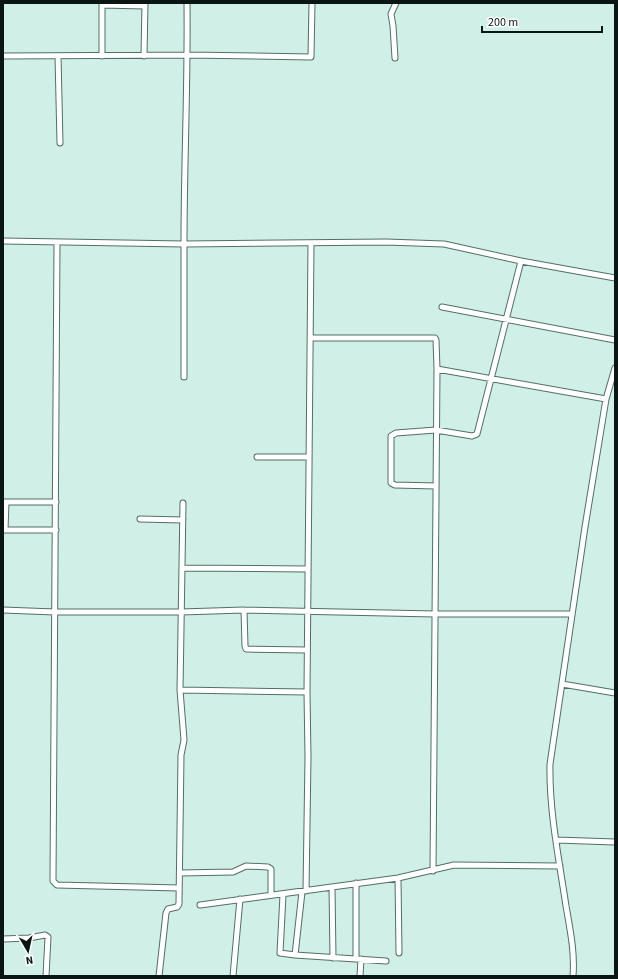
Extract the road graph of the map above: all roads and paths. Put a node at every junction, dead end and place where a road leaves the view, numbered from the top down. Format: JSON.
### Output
{"nodes":[{"id":1,"x":187,"y":3,"type":"edge"},
{"id":2,"x":312,"y":3,"type":"edge"},
{"id":3,"x":396,"y":3,"type":"edge"},
{"id":4,"x":102,"y":4,"type":"edge"},
{"id":5,"x":145,"y":4,"type":"edge"},
{"id":6,"x":188,"y":55,"type":"junction"},
{"id":7,"x":3,"y":56,"type":"edge"},
{"id":8,"x":58,"y":56,"type":"junction"},
{"id":9,"x":102,"y":56,"type":"junction"},
{"id":10,"x":144,"y":56,"type":"junction"},
{"id":11,"x":395,"y":58,"type":"dead end"},
{"id":12,"x":60,"y":142,"type":"dead end"},
{"id":13,"x":3,"y":241,"type":"edge"},
{"id":14,"x":57,"y":242,"type":"junction"},
{"id":15,"x":311,"y":243,"type":"junction"},
{"id":16,"x":184,"y":244,"type":"junction"},
{"id":17,"x":521,"y":261,"type":"junction"},
{"id":18,"x":615,"y":278,"type":"edge"},
{"id":19,"x":442,"y":307,"type":"dead end"},
{"id":20,"x":506,"y":319,"type":"junction"},
{"id":21,"x":310,"y":338,"type":"junction"},
{"id":22,"x":615,"y":340,"type":"edge"},
{"id":23,"x":615,"y":368,"type":"edge"},
{"id":24,"x":437,"y":369,"type":"junction"},
{"id":25,"x":184,"y":377,"type":"dead end"},
{"id":26,"x":492,"y":378,"type":"junction"},
{"id":27,"x":606,"y":399,"type":"junction"},
{"id":28,"x":436,"y":430,"type":"junction"},
{"id":29,"x":257,"y":457,"type":"dead end"},
{"id":30,"x":309,"y":457,"type":"junction"},
{"id":31,"x":436,"y":486,"type":"junction"},
{"id":32,"x":4,"y":502,"type":"edge"},
{"id":33,"x":56,"y":502,"type":"junction"},
{"id":34,"x":183,"y":503,"type":"dead end"},
{"id":35,"x":140,"y":519,"type":"dead end"},
{"id":36,"x":183,"y":520,"type":"junction"},
{"id":37,"x":4,"y":530,"type":"edge"},
{"id":38,"x":56,"y":530,"type":"junction"},
{"id":39,"x":182,"y":568,"type":"junction"},
{"id":40,"x":308,"y":569,"type":"junction"},
{"id":41,"x":3,"y":610,"type":"edge"},
{"id":42,"x":244,"y":610,"type":"junction"},
{"id":43,"x":308,"y":611,"type":"junction"},
{"id":44,"x":55,"y":612,"type":"junction"},
{"id":45,"x":181,"y":612,"type":"junction"},
{"id":46,"x":435,"y":614,"type":"junction"},
{"id":47,"x":572,"y":614,"type":"junction"},
{"id":48,"x":307,"y":650,"type":"junction"},
{"id":49,"x":562,"y":684,"type":"junction"},
{"id":50,"x":180,"y":690,"type":"junction"},
{"id":51,"x":307,"y":692,"type":"junction"},
{"id":52,"x":615,"y":693,"type":"edge"},
{"id":53,"x":556,"y":840,"type":"junction"},
{"id":54,"x":615,"y":842,"type":"edge"},
{"id":55,"x":560,"y":866,"type":"junction"},
{"id":56,"x":433,"y":871,"type":"junction"},
{"id":57,"x":180,"y":873,"type":"junction"},
{"id":58,"x":398,"y":878,"type":"junction"},
{"id":59,"x":356,"y":883,"type":"junction"},
{"id":60,"x":332,"y":887,"type":"junction"},
{"id":61,"x":179,"y":888,"type":"junction"},
{"id":62,"x":304,"y":891,"type":"junction"},
{"id":63,"x":271,"y":895,"type":"junction"},
{"id":64,"x":283,"y":895,"type":"junction"},
{"id":65,"x":240,"y":899,"type":"junction"},
{"id":66,"x":200,"y":905,"type":"dead end"},
{"id":67,"x":3,"y":939,"type":"edge"},
{"id":68,"x":399,"y":953,"type":"dead end"},
{"id":69,"x":296,"y":956,"type":"junction"},
{"id":70,"x":333,"y":958,"type":"junction"},
{"id":71,"x":359,"y":959,"type":"junction"},
{"id":72,"x":386,"y":961,"type":"dead end"},
{"id":73,"x":46,"y":976,"type":"edge"},
{"id":74,"x":159,"y":976,"type":"edge"},
{"id":75,"x":233,"y":976,"type":"edge"},
{"id":76,"x":360,"y":976,"type":"edge"},
{"id":77,"x":573,"y":976,"type":"edge"}],
"edges":[{"from":1,"to":6,"type":"street"},
{"from":2,"to":6,"type":"street"},
{"from":3,"to":11,"type":"street"},
{"from":4,"to":5,"type":"street"},
{"from":4,"to":9,"type":"street"},
{"from":5,"to":10,"type":"street"},
{"from":6,"to":10,"type":"street"},
{"from":6,"to":16,"type":"street"},
{"from":7,"to":8,"type":"street"},
{"from":8,"to":9,"type":"street"},
{"from":8,"to":12,"type":"street"},
{"from":9,"to":10,"type":"street"},
{"from":13,"to":14,"type":"street"},
{"from":14,"to":16,"type":"street"},
{"from":14,"to":33,"type":"street"},
{"from":15,"to":16,"type":"street"},
{"from":15,"to":17,"type":"street"},
{"from":15,"to":21,"type":"street"},
{"from":16,"to":25,"type":"street"},
{"from":17,"to":18,"type":"street"},
{"from":17,"to":20,"type":"street"},
{"from":19,"to":20,"type":"street"},
{"from":20,"to":22,"type":"street"},
{"from":20,"to":26,"type":"street"},
{"from":21,"to":24,"type":"street"},
{"from":21,"to":30,"type":"street"},
{"from":23,"to":27,"type":"street"},
{"from":24,"to":26,"type":"street"},
{"from":24,"to":28,"type":"street"},
{"from":26,"to":27,"type":"street"},
{"from":26,"to":28,"type":"street"},
{"from":27,"to":47,"type":"street"},
{"from":28,"to":31,"type":"street"},
{"from":28,"to":31,"type":"street"},
{"from":29,"to":30,"type":"street"},
{"from":30,"to":40,"type":"street"},
{"from":31,"to":46,"type":"street"},
{"from":32,"to":33,"type":"street"},
{"from":32,"to":37,"type":"street"},
{"from":33,"to":38,"type":"street"},
{"from":34,"to":36,"type":"street"},
{"from":35,"to":36,"type":"street"},
{"from":36,"to":39,"type":"street"},
{"from":37,"to":38,"type":"street"},
{"from":38,"to":44,"type":"street"},
{"from":39,"to":40,"type":"street"},
{"from":39,"to":45,"type":"street"},
{"from":40,"to":43,"type":"street"},
{"from":41,"to":44,"type":"street"},
{"from":42,"to":43,"type":"street"},
{"from":42,"to":45,"type":"street"},
{"from":42,"to":48,"type":"street"},
{"from":43,"to":46,"type":"street"},
{"from":43,"to":48,"type":"street"},
{"from":44,"to":45,"type":"street"},
{"from":44,"to":61,"type":"street"},
{"from":45,"to":50,"type":"street"},
{"from":46,"to":47,"type":"street"},
{"from":46,"to":56,"type":"street"},
{"from":47,"to":49,"type":"street"},
{"from":48,"to":51,"type":"street"},
{"from":49,"to":52,"type":"street"},
{"from":49,"to":53,"type":"street"},
{"from":50,"to":51,"type":"street"},
{"from":50,"to":57,"type":"street"},
{"from":51,"to":62,"type":"street"},
{"from":53,"to":54,"type":"street"},
{"from":53,"to":55,"type":"street"},
{"from":55,"to":56,"type":"street"},
{"from":55,"to":77,"type":"street"},
{"from":56,"to":58,"type":"street"},
{"from":57,"to":61,"type":"street"},
{"from":57,"to":63,"type":"street"},
{"from":58,"to":59,"type":"street"},
{"from":58,"to":68,"type":"street"},
{"from":59,"to":60,"type":"street"},
{"from":59,"to":71,"type":"street"},
{"from":60,"to":62,"type":"street"},
{"from":60,"to":70,"type":"street"},
{"from":61,"to":74,"type":"street"},
{"from":62,"to":64,"type":"street"},
{"from":62,"to":69,"type":"street"},
{"from":63,"to":64,"type":"street"},
{"from":63,"to":65,"type":"street"},
{"from":64,"to":69,"type":"street"},
{"from":65,"to":66,"type":"street"},
{"from":65,"to":75,"type":"street"},
{"from":67,"to":73,"type":"street"},
{"from":69,"to":70,"type":"street"},
{"from":70,"to":71,"type":"street"},
{"from":71,"to":72,"type":"street"},
{"from":71,"to":76,"type":"street"}]}
